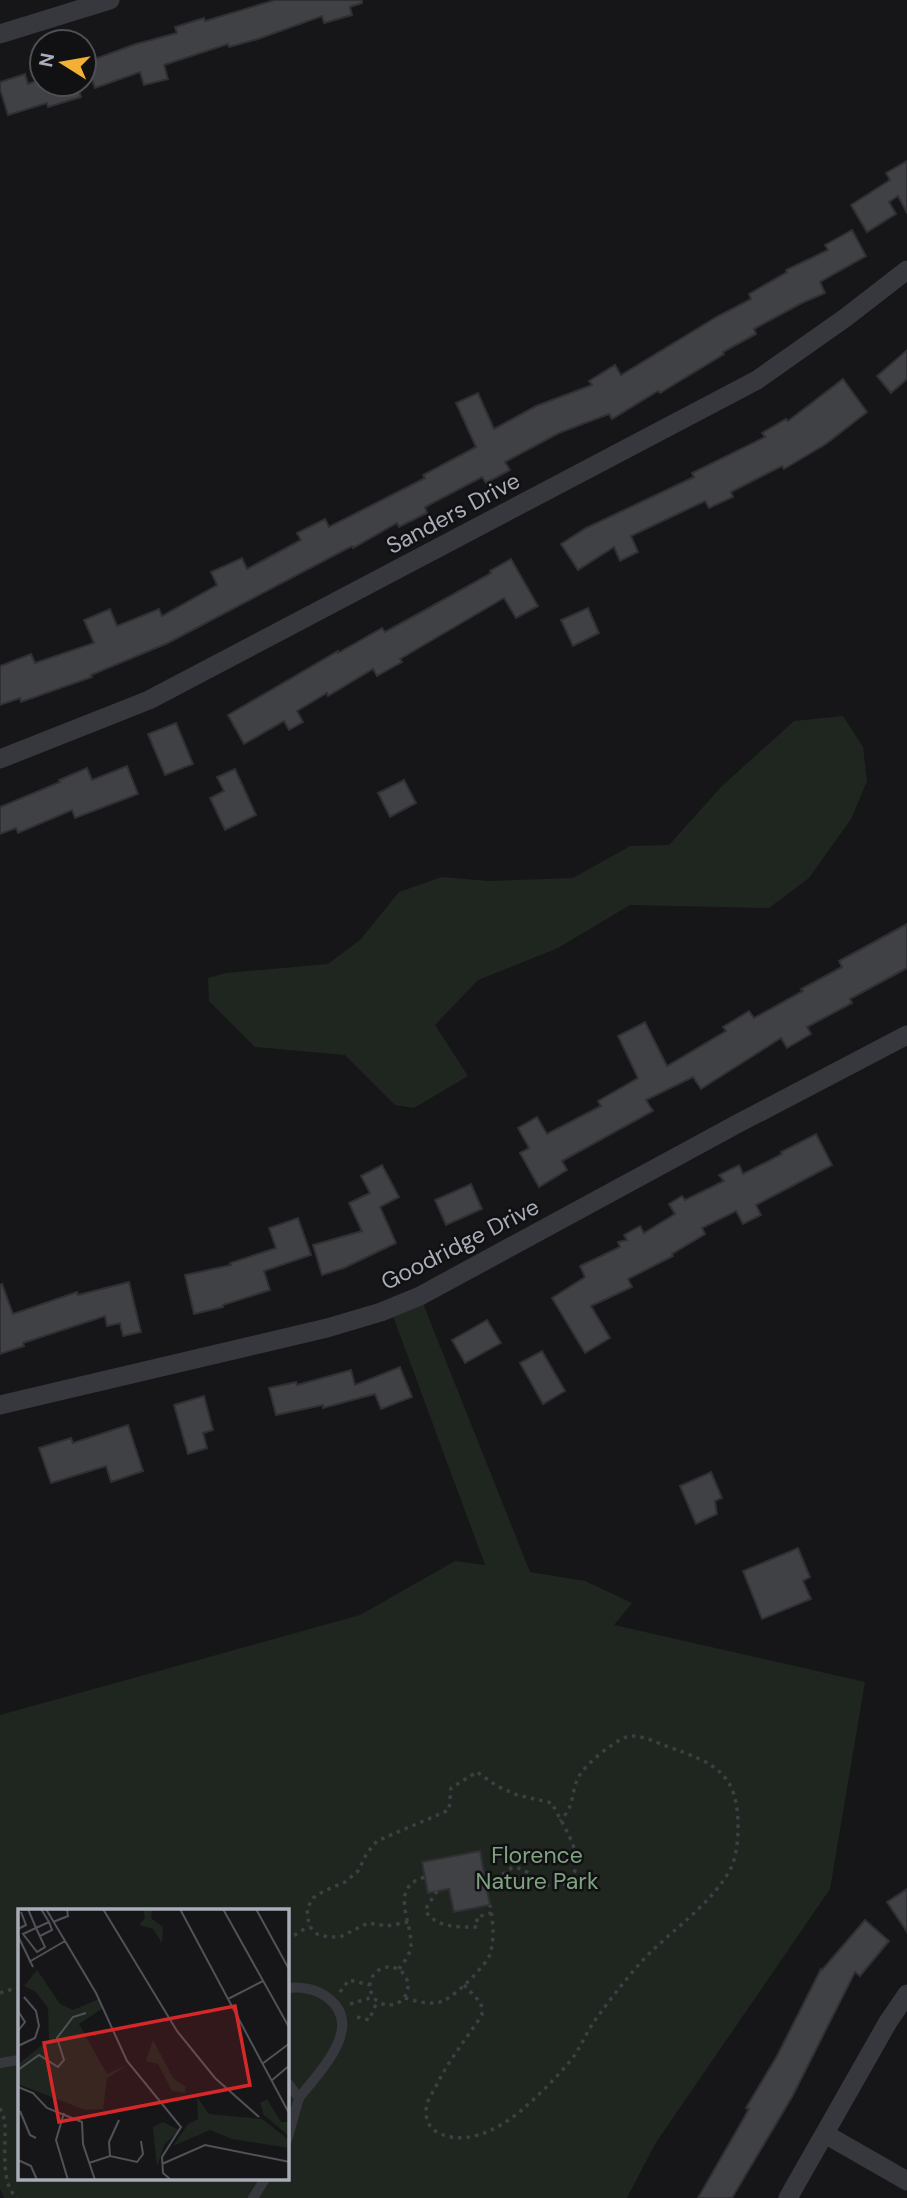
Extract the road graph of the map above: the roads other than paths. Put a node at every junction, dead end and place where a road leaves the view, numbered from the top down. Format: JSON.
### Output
{"nodes":[{"id":1,"x":110,"y":0,"type":"edge"},
{"id":2,"x":0,"y":34,"type":"edge"},
{"id":3,"x":907,"y":270,"type":"edge"},
{"id":4,"x":0,"y":759,"type":"edge"},
{"id":5,"x":907,"y":1035,"type":"edge"},
{"id":6,"x":0,"y":1405,"type":"edge"},
{"id":7,"x":289,"y":1988,"type":"edge"},
{"id":8,"x":907,"y":1994,"type":"edge"},
{"id":9,"x":18,"y":2060,"type":"edge"},
{"id":10,"x":0,"y":2063,"type":"edge"},
{"id":11,"x":289,"y":2085,"type":"edge"},
{"id":12,"x":299,"y":2098,"type":"junction"},
{"id":13,"x":289,"y":2133,"type":"edge"},
{"id":14,"x":825,"y":2134,"type":"junction"},
{"id":15,"x":264,"y":2180,"type":"edge"},
{"id":16,"x":907,"y":2181,"type":"edge"},
{"id":17,"x":253,"y":2198,"type":"edge"},
{"id":18,"x":788,"y":2198,"type":"edge"}],
"edges":[{"from":1,"to":2,"type":"street"},
{"from":3,"to":4,"type":"street","name":"Sanders Drive"},
{"from":5,"to":6,"type":"street","name":"Goodridge Drive"},
{"from":7,"to":12,"type":"lane"},
{"from":8,"to":14,"type":"street"},
{"from":9,"to":10,"type":"lane"},
{"from":11,"to":12,"type":"lane"},
{"from":12,"to":13,"type":"lane"},
{"from":14,"to":16,"type":"street"},
{"from":14,"to":18,"type":"street"},
{"from":15,"to":17,"type":"lane"}]}
